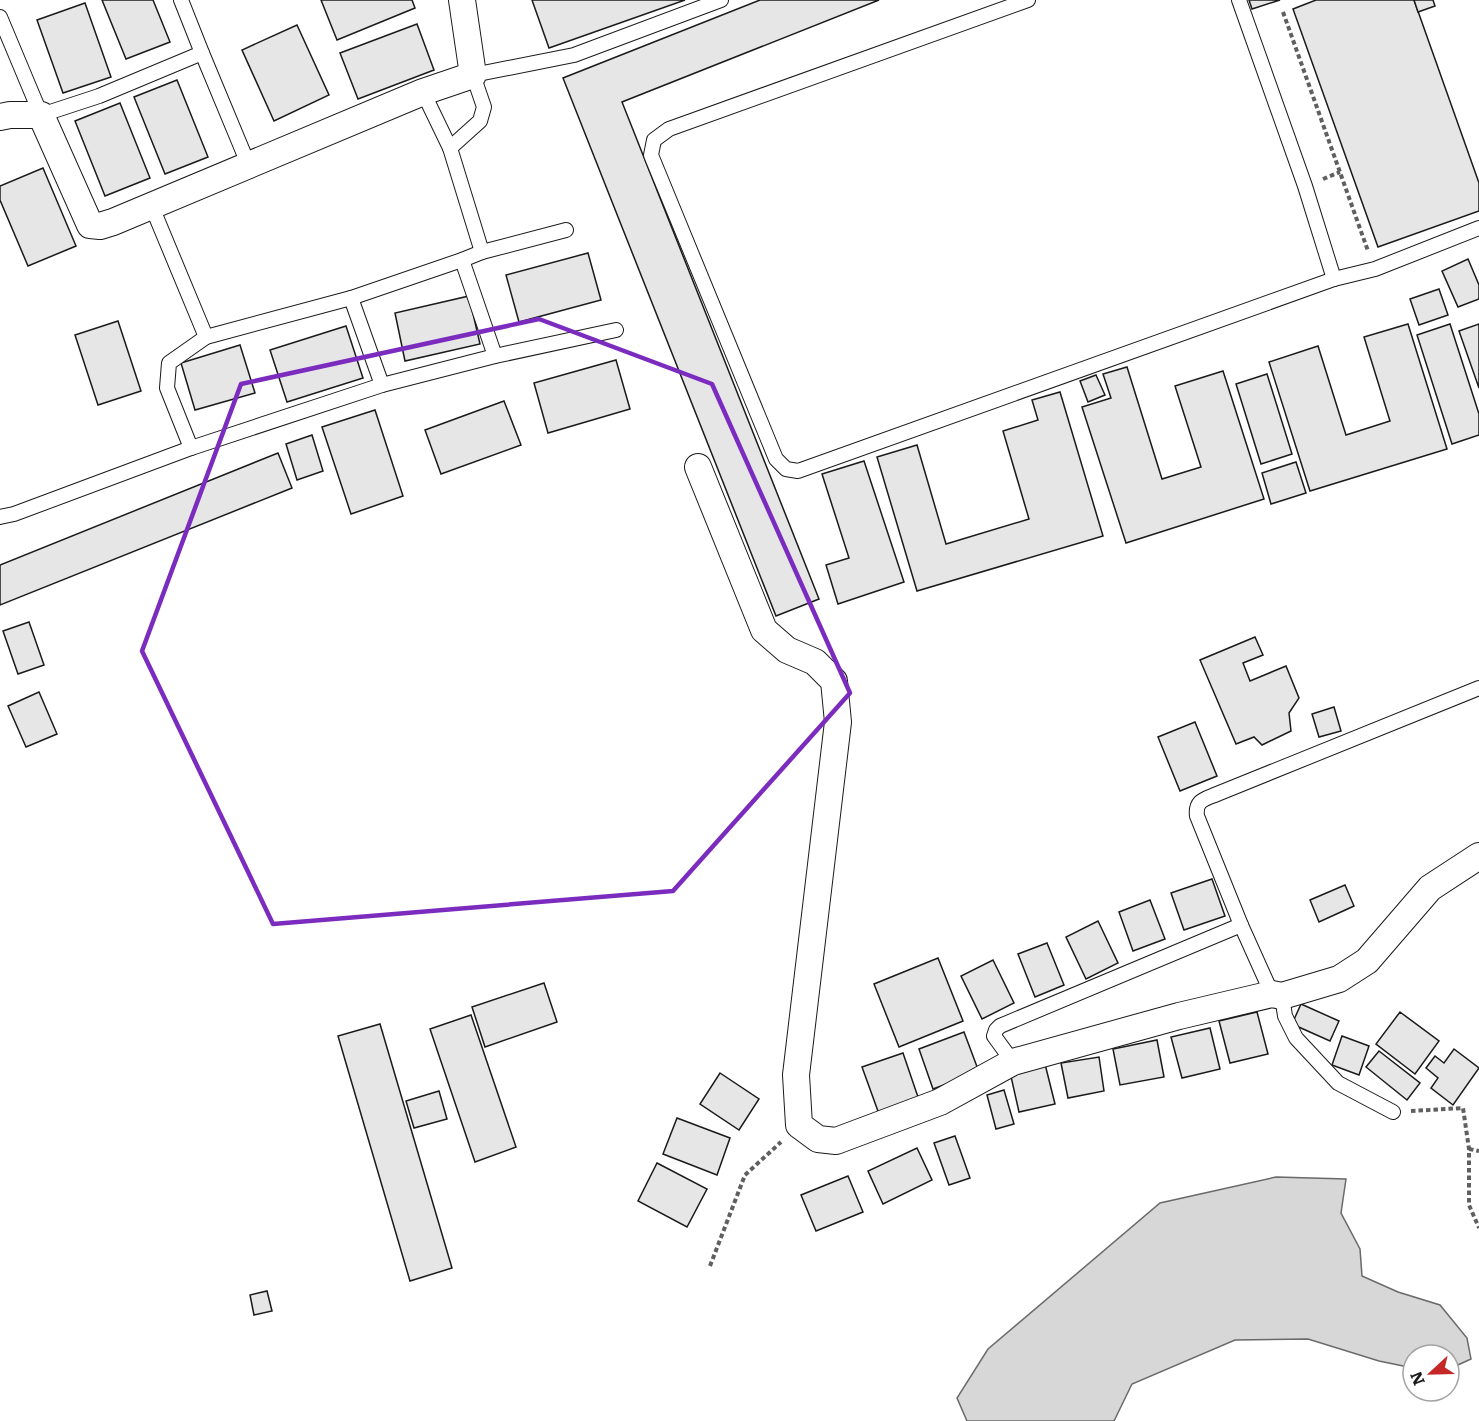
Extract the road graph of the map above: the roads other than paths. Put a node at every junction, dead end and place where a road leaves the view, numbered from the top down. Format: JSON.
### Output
{"nodes":[{"id":1,"x":181,"y":0,"type":"edge"},
{"id":2,"x":462,"y":0,"type":"edge"},
{"id":3,"x":721,"y":0,"type":"edge"},
{"id":4,"x":1028,"y":0,"type":"edge"},
{"id":5,"x":1239,"y":0,"type":"edge"},
{"id":6,"x":0,"y":17,"type":"edge"},
{"id":7,"x":202,"y":53,"type":"junction"},
{"id":8,"x":473,"y":75,"type":"junction"},
{"id":9,"x":423,"y":92,"type":"junction"},
{"id":10,"x":41,"y":115,"type":"junction"},
{"id":11,"x":0,"y":117,"type":"edge"},
{"id":12,"x":450,"y":148,"type":"junction"},
{"id":13,"x":249,"y":166,"type":"junction"},
{"id":14,"x":152,"y":207,"type":"junction"},
{"id":15,"x":1479,"y":228,"type":"edge"},
{"id":16,"x":567,"y":230,"type":"dead end"},
{"id":17,"x":482,"y":252,"type":"junction"},
{"id":18,"x":462,"y":260,"type":"junction"},
{"id":19,"x":1334,"y":279,"type":"junction"},
{"id":20,"x":351,"y":298,"type":"junction"},
{"id":21,"x":616,"y":330,"type":"dead end"},
{"id":22,"x":206,"y":337,"type":"junction"},
{"id":23,"x":495,"y":356,"type":"junction"},
{"id":24,"x":382,"y":385,"type":"junction"},
{"id":25,"x":191,"y":448,"type":"junction"},
{"id":26,"x":698,"y":467,"type":"dead end"},
{"id":27,"x":0,"y":517,"type":"edge"},
{"id":28,"x":1479,"y":688,"type":"edge"},
{"id":29,"x":1479,"y":856,"type":"edge"},
{"id":30,"x":1241,"y":925,"type":"junction"},
{"id":31,"x":1277,"y":995,"type":"junction"},
{"id":32,"x":1013,"y":1062,"type":"junction"},
{"id":33,"x":1393,"y":1112,"type":"road end"}],
"edges":[{"from":1,"to":7,"type":"lane"},
{"from":2,"to":8,"type":"street"},
{"from":3,"to":8,"type":"lane"},
{"from":4,"to":19,"type":"lane"},
{"from":5,"to":19,"type":"lane"},
{"from":6,"to":10,"type":"lane"},
{"from":7,"to":10,"type":"lane"},
{"from":7,"to":13,"type":"lane"},
{"from":8,"to":9,"type":"street"},
{"from":8,"to":12,"type":"lane"},
{"from":9,"to":12,"type":"lane"},
{"from":9,"to":13,"type":"street"},
{"from":10,"to":11,"type":"street"},
{"from":10,"to":14,"type":"street"},
{"from":12,"to":17,"type":"lane"},
{"from":13,"to":14,"type":"street"},
{"from":14,"to":22,"type":"lane"},
{"from":15,"to":19,"type":"lane"},
{"from":16,"to":17,"type":"lane"},
{"from":17,"to":18,"type":"lane"},
{"from":18,"to":20,"type":"lane"},
{"from":18,"to":23,"type":"lane"},
{"from":20,"to":22,"type":"lane"},
{"from":20,"to":24,"type":"lane"},
{"from":21,"to":23,"type":"lane"},
{"from":22,"to":25,"type":"lane"},
{"from":23,"to":24,"type":"lane"},
{"from":24,"to":25,"type":"lane"},
{"from":25,"to":27,"type":"lane"},
{"from":26,"to":32,"type":"street"},
{"from":28,"to":30,"type":"lane"},
{"from":29,"to":31,"type":"street"},
{"from":30,"to":31,"type":"lane"},
{"from":30,"to":32,"type":"lane"},
{"from":31,"to":32,"type":"street"},
{"from":31,"to":33,"type":"lane"}]}
